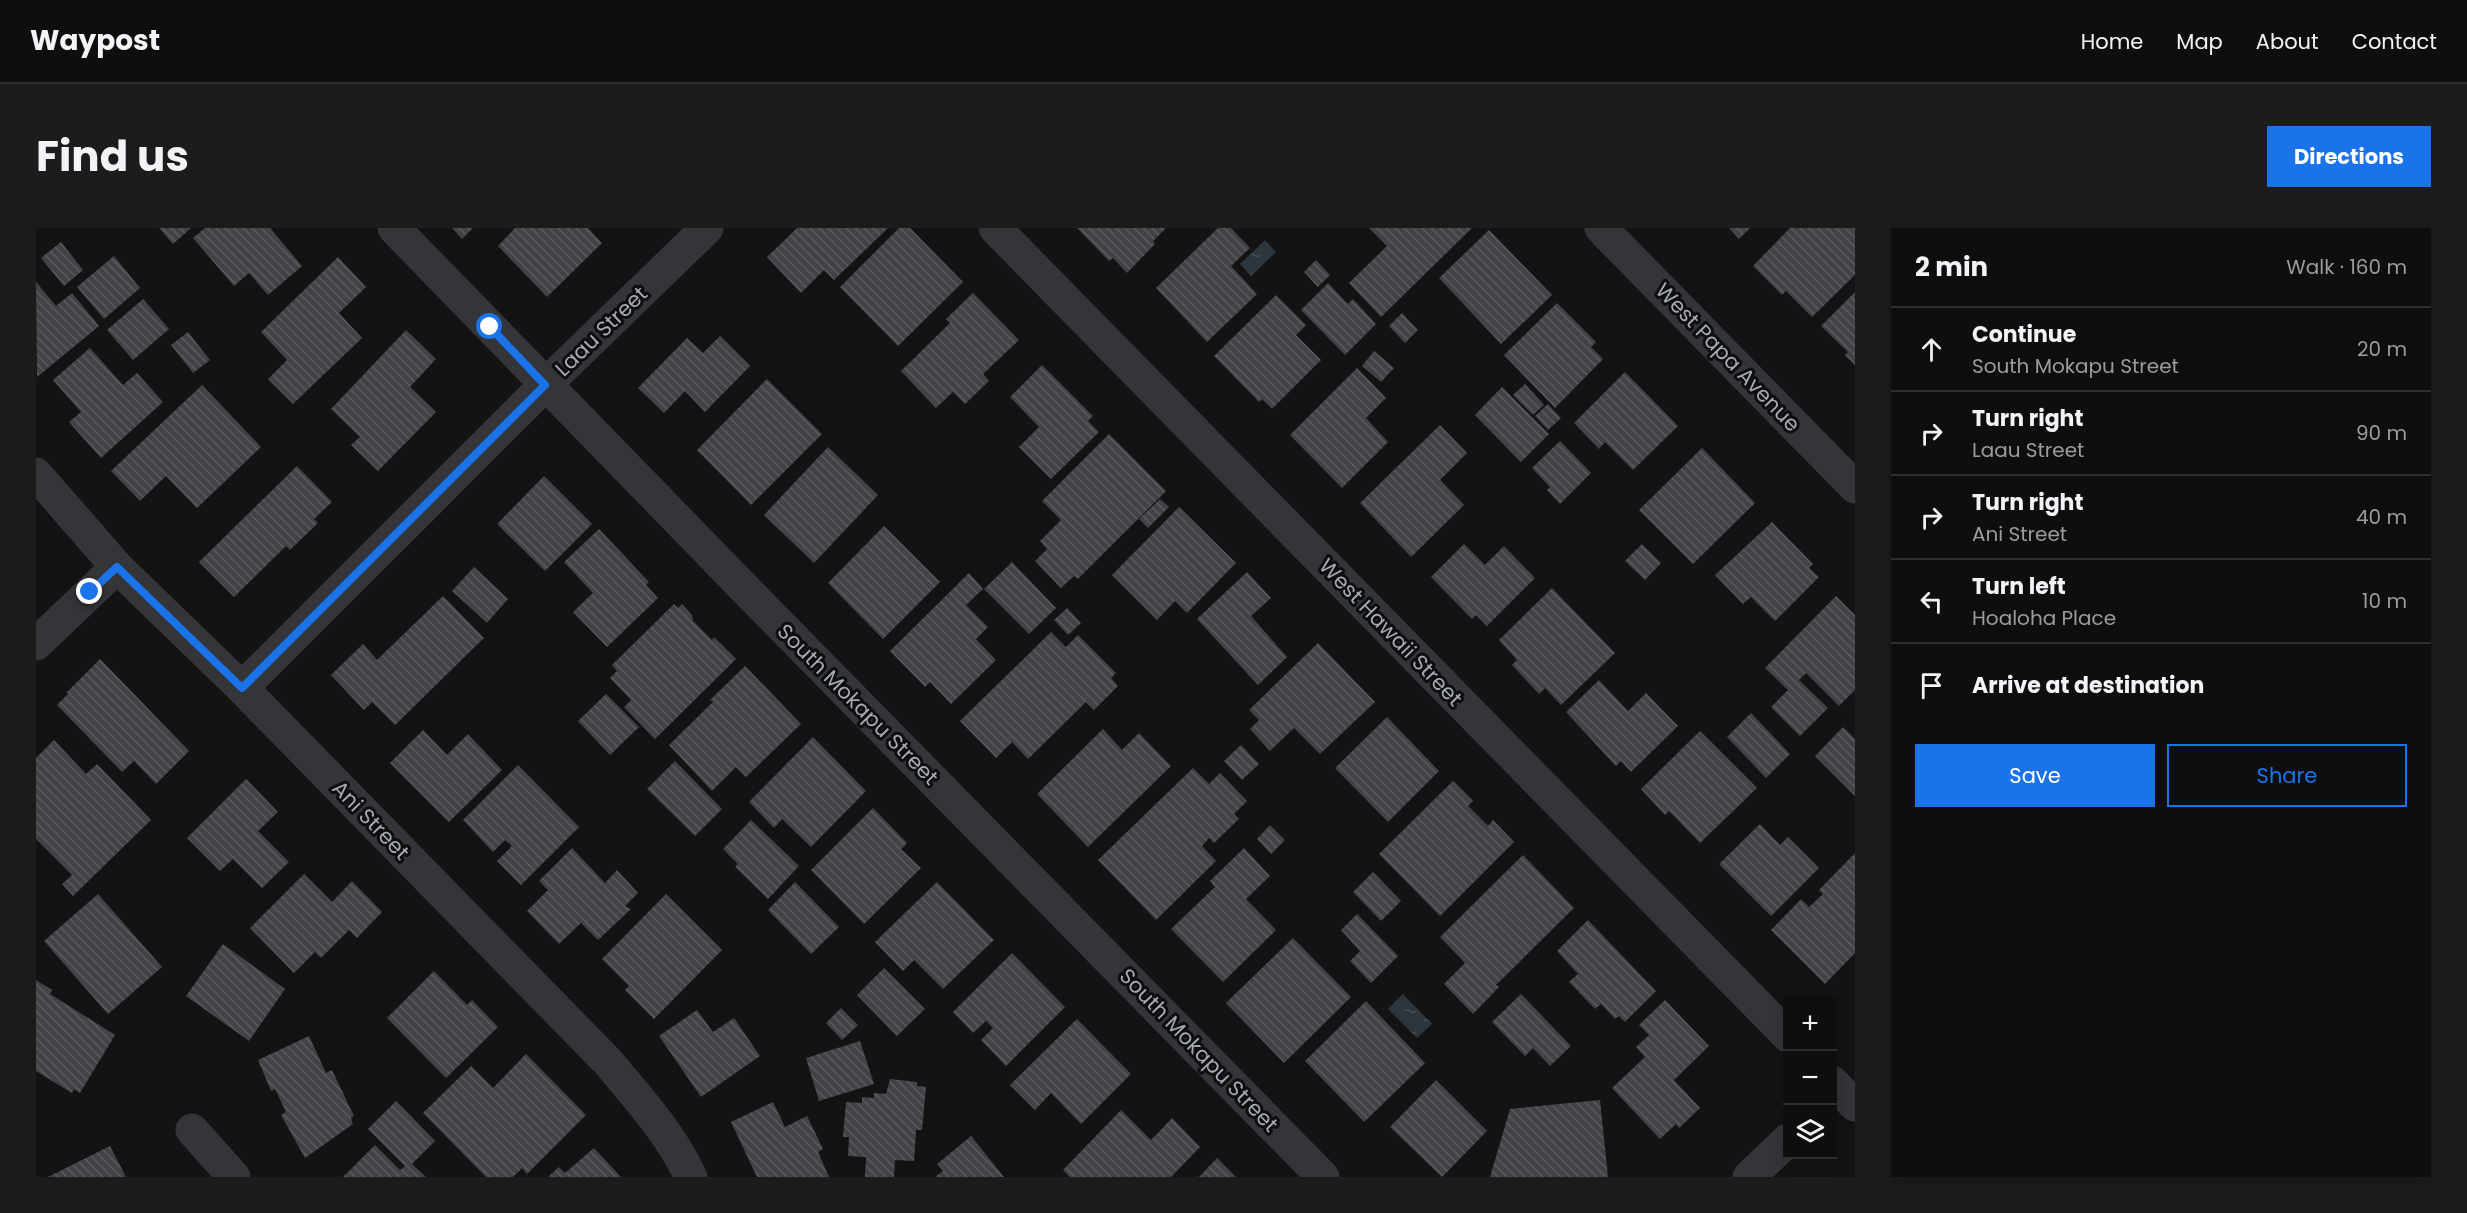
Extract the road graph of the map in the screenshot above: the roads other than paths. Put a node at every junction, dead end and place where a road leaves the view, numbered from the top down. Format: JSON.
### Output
{"nodes":[{"id":1,"x":394,"y":228,"type":"edge"},
{"id":2,"x":707,"y":228,"type":"edge"},
{"id":3,"x":995,"y":228,"type":"edge"},
{"id":4,"x":1601,"y":228,"type":"edge"},
{"id":5,"x":545,"y":385,"type":"junction"},
{"id":6,"x":36,"y":474,"type":"edge"},
{"id":7,"x":1855,"y":487,"type":"edge"},
{"id":8,"x":117,"y":567,"type":"junction"},
{"id":9,"x":36,"y":644,"type":"edge"},
{"id":10,"x":242,"y":688,"type":"junction"},
{"id":11,"x":1783,"y":1031,"type":"edge"},
{"id":12,"x":192,"y":1130,"type":"dead end"},
{"id":13,"x":1783,"y":1145,"type":"edge"},
{"id":14,"x":234,"y":1177,"type":"edge"},
{"id":15,"x":691,"y":1177,"type":"edge"},
{"id":16,"x":1323,"y":1177,"type":"edge"},
{"id":17,"x":1749,"y":1177,"type":"edge"}],
"edges":[{"from":1,"to":5,"type":"street","name":"South Mokapu Street"},
{"from":2,"to":5,"type":"street","name":"Laau Street"},
{"from":3,"to":11,"type":"street","name":"West Hawaii Street"},
{"from":4,"to":7,"type":"street","name":"West Papa Avenue"},
{"from":5,"to":10,"type":"street","name":"Laau Street"},
{"from":5,"to":16,"type":"street","name":"South Mokapu Street"},
{"from":6,"to":8,"type":"street","name":"Ani Street"},
{"from":8,"to":9,"type":"street"},
{"from":8,"to":10,"type":"street","name":"Ani Street"},
{"from":10,"to":15,"type":"street","name":"Ani Street"},
{"from":12,"to":14,"type":"street"},
{"from":13,"to":17,"type":"street"}]}
